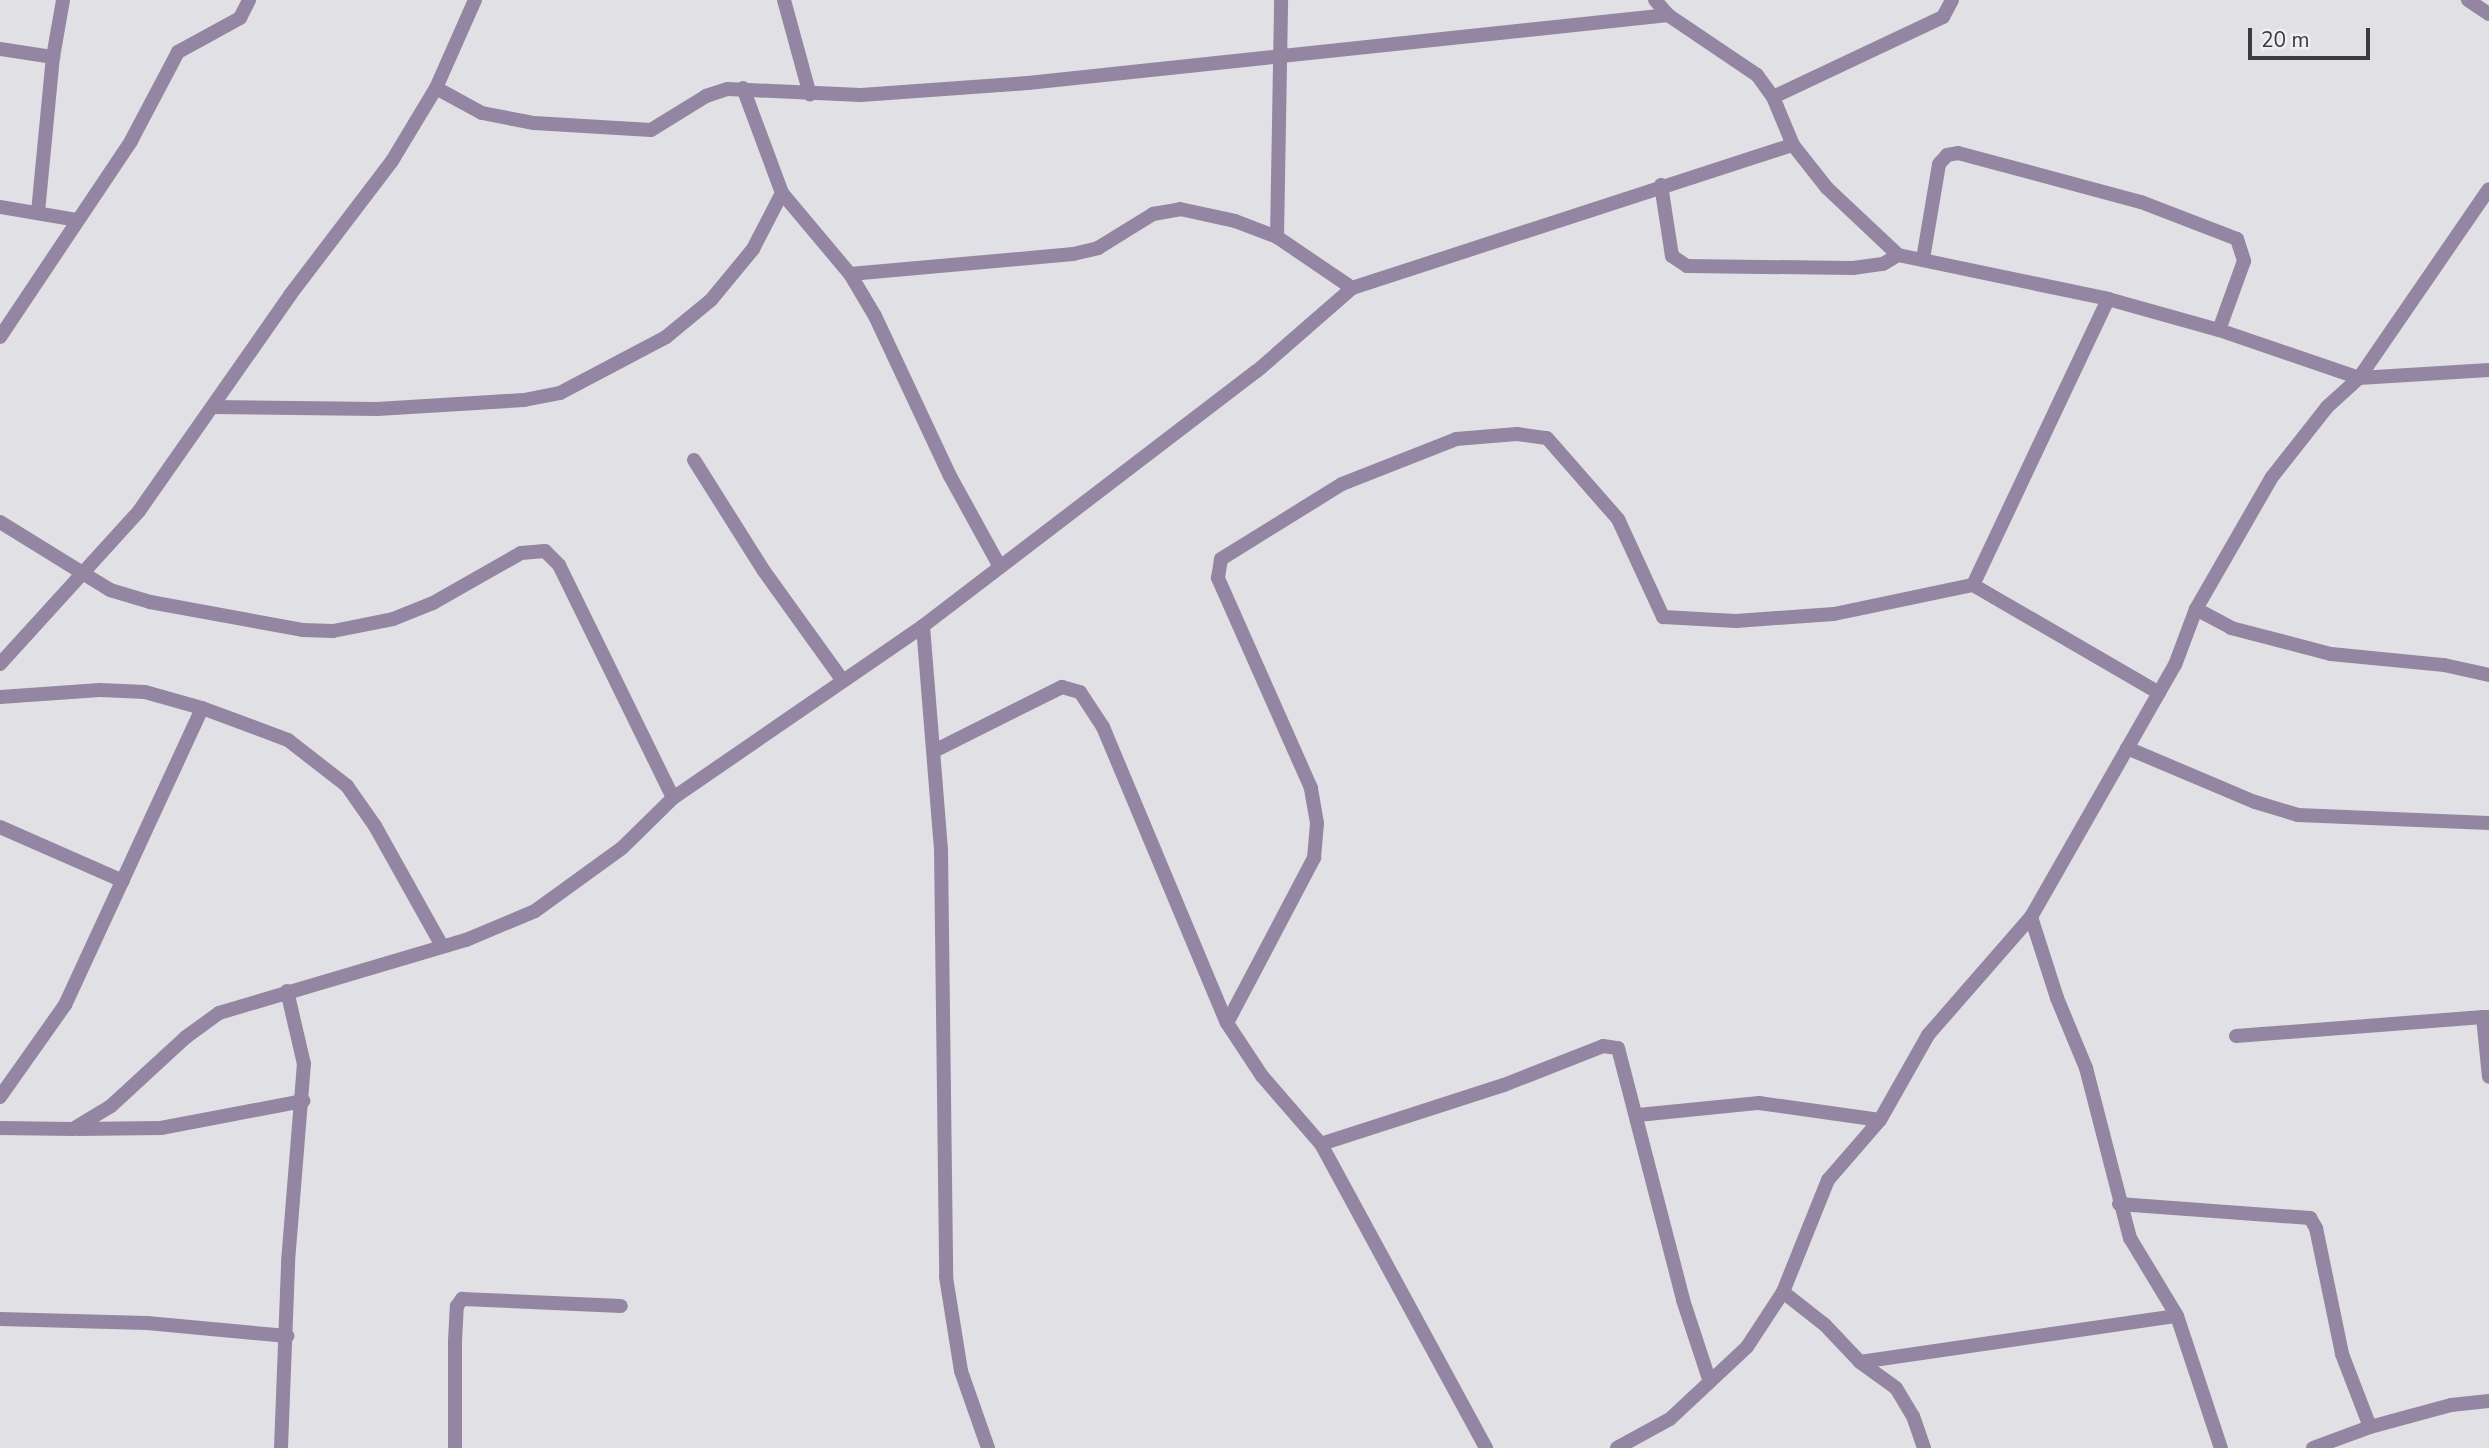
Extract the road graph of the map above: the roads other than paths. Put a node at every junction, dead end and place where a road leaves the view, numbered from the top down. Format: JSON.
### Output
{"nodes":[{"id":1,"x":63,"y":0,"type":"edge"},
{"id":2,"x":249,"y":0,"type":"edge"},
{"id":3,"x":475,"y":0,"type":"edge"},
{"id":4,"x":784,"y":0,"type":"edge"},
{"id":5,"x":1280,"y":0,"type":"edge"},
{"id":6,"x":1655,"y":0,"type":"edge"},
{"id":7,"x":1952,"y":0,"type":"edge"},
{"id":8,"x":2468,"y":0,"type":"edge"},
{"id":9,"x":2489,"y":14,"type":"edge"},
{"id":10,"x":1668,"y":15,"type":"junction"},
{"id":11,"x":0,"y":48,"type":"edge"},
{"id":12,"x":1279,"y":53,"type":"junction"},
{"id":13,"x":53,"y":57,"type":"junction"},
{"id":14,"x":436,"y":88,"type":"junction"},
{"id":15,"x":743,"y":88,"type":"junction"},
{"id":16,"x":810,"y":95,"type":"junction"},
{"id":17,"x":1773,"y":97,"type":"junction"},
{"id":18,"x":1793,"y":145,"type":"junction"},
{"id":19,"x":1661,"y":185,"type":"junction"},
{"id":20,"x":2489,"y":189,"type":"edge"},
{"id":21,"x":782,"y":193,"type":"junction"},
{"id":22,"x":0,"y":207,"type":"edge"},
{"id":23,"x":38,"y":212,"type":"junction"},
{"id":24,"x":78,"y":220,"type":"junction"},
{"id":25,"x":1277,"y":237,"type":"junction"},
{"id":26,"x":1898,"y":255,"type":"junction"},
{"id":27,"x":1923,"y":259,"type":"junction"},
{"id":28,"x":850,"y":274,"type":"junction"},
{"id":29,"x":1352,"y":288,"type":"junction"},
{"id":30,"x":2108,"y":299,"type":"junction"},
{"id":31,"x":2219,"y":330,"type":"junction"},
{"id":32,"x":0,"y":337,"type":"edge"},
{"id":33,"x":2489,"y":370,"type":"edge"},
{"id":34,"x":2359,"y":378,"type":"junction"},
{"id":35,"x":212,"y":407,"type":"junction"},
{"id":36,"x":694,"y":460,"type":"dead end"},
{"id":37,"x":0,"y":522,"type":"edge"},
{"id":38,"x":1000,"y":567,"type":"junction"},
{"id":39,"x":83,"y":574,"type":"junction"},
{"id":40,"x":1973,"y":585,"type":"junction"},
{"id":41,"x":2196,"y":609,"type":"junction"},
{"id":42,"x":923,"y":626,"type":"junction"},
{"id":43,"x":0,"y":664,"type":"edge"},
{"id":44,"x":2489,"y":675,"type":"edge"},
{"id":45,"x":843,"y":681,"type":"junction"},
{"id":46,"x":2159,"y":693,"type":"junction"},
{"id":47,"x":0,"y":697,"type":"edge"},
{"id":48,"x":202,"y":708,"type":"junction"},
{"id":49,"x":2127,"y":748,"type":"junction"},
{"id":50,"x":936,"y":750,"type":"junction"},
{"id":51,"x":673,"y":798,"type":"junction"},
{"id":52,"x":2489,"y":823,"type":"edge"},
{"id":53,"x":0,"y":827,"type":"edge"},
{"id":54,"x":123,"y":881,"type":"junction"},
{"id":55,"x":2031,"y":917,"type":"junction"},
{"id":56,"x":442,"y":946,"type":"junction"},
{"id":57,"x":287,"y":991,"type":"junction"},
{"id":58,"x":2486,"y":1017,"type":"edge"},
{"id":59,"x":1227,"y":1023,"type":"junction"},
{"id":60,"x":2236,"y":1036,"type":"dead end"},
{"id":61,"x":2489,"y":1077,"type":"edge"},
{"id":62,"x":0,"y":1097,"type":"edge"},
{"id":63,"x":303,"y":1101,"type":"junction"},
{"id":64,"x":1638,"y":1115,"type":"junction"},
{"id":65,"x":1880,"y":1120,"type":"junction"},
{"id":66,"x":0,"y":1128,"type":"edge"},
{"id":67,"x":74,"y":1129,"type":"junction"},
{"id":68,"x":1321,"y":1144,"type":"junction"},
{"id":69,"x":2119,"y":1205,"type":"junction"},
{"id":70,"x":1783,"y":1292,"type":"junction"},
{"id":71,"x":621,"y":1306,"type":"dead end"},
{"id":72,"x":2178,"y":1316,"type":"junction"},
{"id":73,"x":0,"y":1319,"type":"edge"},
{"id":74,"x":288,"y":1336,"type":"junction"},
{"id":75,"x":1860,"y":1362,"type":"junction"},
{"id":76,"x":1710,"y":1382,"type":"junction"},
{"id":77,"x":2489,"y":1401,"type":"edge"},
{"id":78,"x":2370,"y":1427,"type":"junction"},
{"id":79,"x":281,"y":1448,"type":"edge"},
{"id":80,"x":455,"y":1448,"type":"edge"},
{"id":81,"x":988,"y":1448,"type":"edge"},
{"id":82,"x":1486,"y":1448,"type":"edge"},
{"id":83,"x":1617,"y":1448,"type":"edge"},
{"id":84,"x":1924,"y":1448,"type":"edge"},
{"id":85,"x":2221,"y":1448,"type":"edge"},
{"id":86,"x":2313,"y":1448,"type":"edge"}],
"edges":[{"from":1,"to":13,"type":"street"},
{"from":2,"to":24,"type":"street"},
{"from":3,"to":14,"type":"street"},
{"from":4,"to":16,"type":"street"},
{"from":5,"to":12,"type":"street"},
{"from":6,"to":10,"type":"street"},
{"from":7,"to":17,"type":"street"},
{"from":8,"to":9,"type":"street"},
{"from":10,"to":12,"type":"street"},
{"from":10,"to":17,"type":"street"},
{"from":11,"to":13,"type":"street"},
{"from":12,"to":16,"type":"street"},
{"from":12,"to":25,"type":"street"},
{"from":13,"to":23,"type":"street"},
{"from":14,"to":15,"type":"street"},
{"from":14,"to":35,"type":"street"},
{"from":15,"to":16,"type":"street"},
{"from":15,"to":21,"type":"street"},
{"from":17,"to":18,"type":"street"},
{"from":18,"to":19,"type":"street"},
{"from":18,"to":26,"type":"street"},
{"from":19,"to":26,"type":"street"},
{"from":19,"to":29,"type":"street"},
{"from":20,"to":34,"type":"street"},
{"from":21,"to":28,"type":"street"},
{"from":21,"to":35,"type":"street"},
{"from":22,"to":23,"type":"street"},
{"from":23,"to":24,"type":"street"},
{"from":24,"to":32,"type":"street"},
{"from":25,"to":28,"type":"street"},
{"from":25,"to":29,"type":"street"},
{"from":26,"to":27,"type":"street"},
{"from":27,"to":30,"type":"street"},
{"from":27,"to":31,"type":"street"},
{"from":28,"to":38,"type":"street"},
{"from":29,"to":38,"type":"street"},
{"from":30,"to":31,"type":"street"},
{"from":30,"to":40,"type":"street"},
{"from":31,"to":34,"type":"street"},
{"from":33,"to":34,"type":"street"},
{"from":34,"to":41,"type":"street"},
{"from":35,"to":39,"type":"street"},
{"from":36,"to":45,"type":"street"},
{"from":37,"to":39,"type":"street"},
{"from":38,"to":42,"type":"street"},
{"from":39,"to":43,"type":"street"},
{"from":39,"to":51,"type":"street"},
{"from":40,"to":46,"type":"street"},
{"from":40,"to":59,"type":"street"},
{"from":41,"to":44,"type":"street"},
{"from":41,"to":46,"type":"street"},
{"from":42,"to":45,"type":"street"},
{"from":42,"to":50,"type":"street"},
{"from":45,"to":51,"type":"street"},
{"from":46,"to":49,"type":"street"},
{"from":47,"to":48,"type":"street"},
{"from":48,"to":54,"type":"street"},
{"from":48,"to":56,"type":"street"},
{"from":49,"to":52,"type":"street"},
{"from":49,"to":55,"type":"street"},
{"from":50,"to":59,"type":"street"},
{"from":50,"to":81,"type":"street"},
{"from":51,"to":56,"type":"street"},
{"from":53,"to":54,"type":"street"},
{"from":54,"to":62,"type":"street"},
{"from":55,"to":65,"type":"street"},
{"from":55,"to":69,"type":"street"},
{"from":56,"to":57,"type":"street"},
{"from":57,"to":63,"type":"street"},
{"from":57,"to":67,"type":"street"},
{"from":58,"to":60,"type":"street"},
{"from":58,"to":61,"type":"street"},
{"from":59,"to":68,"type":"street"},
{"from":63,"to":67,"type":"street"},
{"from":63,"to":74,"type":"street"},
{"from":64,"to":65,"type":"street"},
{"from":64,"to":68,"type":"street"},
{"from":64,"to":76,"type":"street"},
{"from":65,"to":70,"type":"street"},
{"from":66,"to":67,"type":"street"},
{"from":68,"to":82,"type":"street"},
{"from":69,"to":72,"type":"street"},
{"from":69,"to":78,"type":"street"},
{"from":70,"to":75,"type":"street"},
{"from":70,"to":76,"type":"street"},
{"from":71,"to":80,"type":"street"},
{"from":72,"to":75,"type":"street"},
{"from":72,"to":85,"type":"street"},
{"from":73,"to":74,"type":"street"},
{"from":74,"to":79,"type":"street"},
{"from":75,"to":84,"type":"street"},
{"from":76,"to":83,"type":"street"},
{"from":77,"to":78,"type":"street"},
{"from":78,"to":86,"type":"street"}]}
